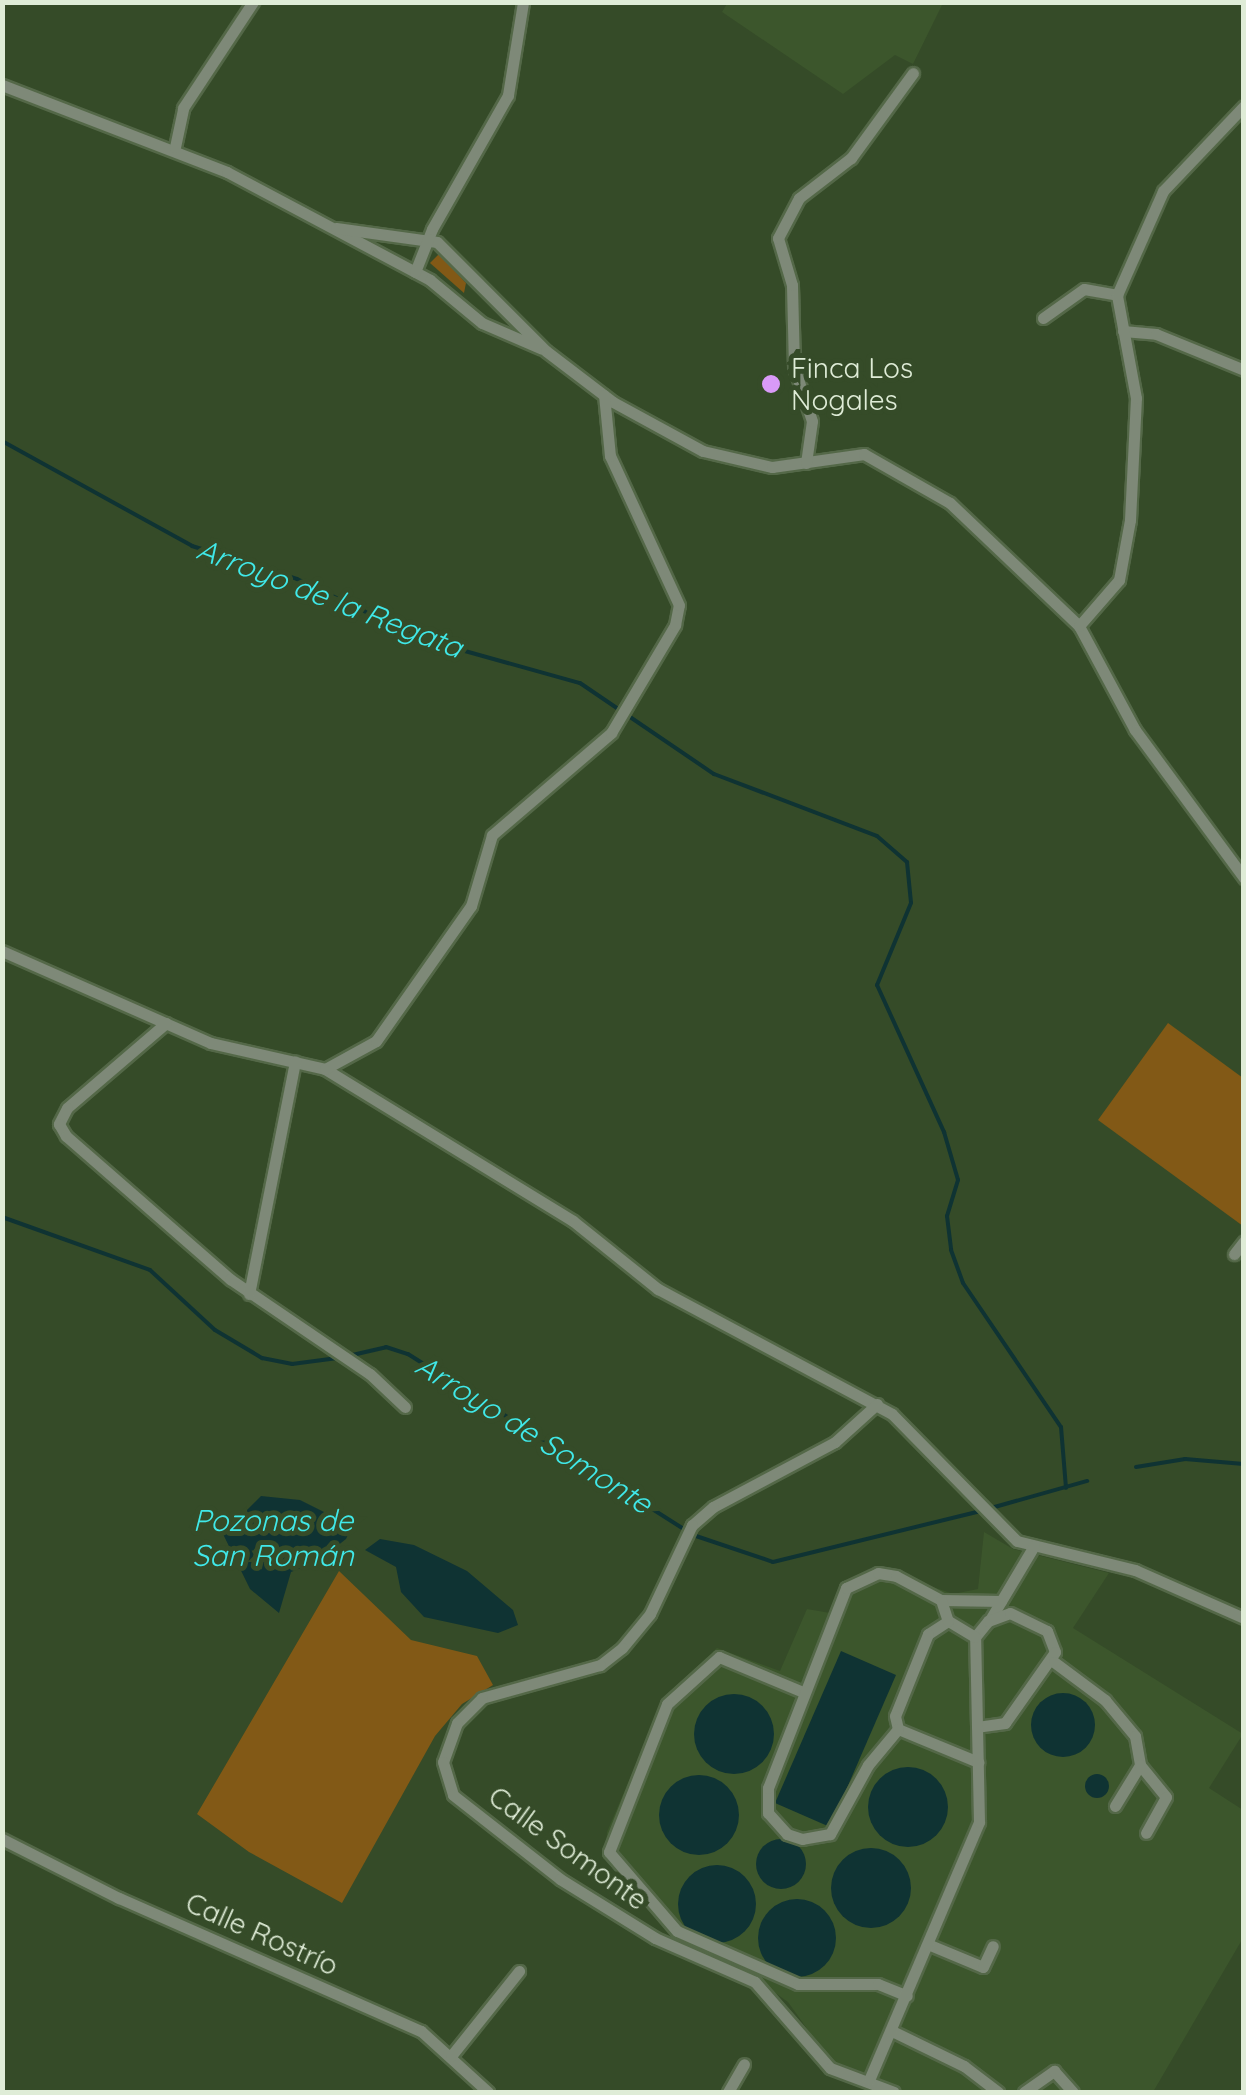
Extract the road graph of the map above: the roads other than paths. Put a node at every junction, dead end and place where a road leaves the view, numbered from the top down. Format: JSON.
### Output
{"nodes":[{"id":1,"x":252,"y":2,"type":"edge"},
{"id":2,"x":523,"y":2,"type":"edge"},
{"id":3,"x":912,"y":72,"type":"dead end"},
{"id":4,"x":4,"y":87,"type":"edge"},
{"id":5,"x":1244,"y":106,"type":"edge"},
{"id":6,"x":175,"y":147,"type":"junction"},
{"id":7,"x":336,"y":228,"type":"junction"},
{"id":8,"x":428,"y":240,"type":"junction"},
{"id":9,"x":415,"y":272,"type":"junction"},
{"id":10,"x":1117,"y":296,"type":"junction"},
{"id":11,"x":1043,"y":318,"type":"dead end"},
{"id":12,"x":1123,"y":331,"type":"junction"},
{"id":13,"x":546,"y":351,"type":"junction"},
{"id":14,"x":1244,"y":370,"type":"edge"},
{"id":15,"x":604,"y":396,"type":"junction"},
{"id":16,"x":806,"y":463,"type":"junction"},
{"id":17,"x":1079,"y":626,"type":"junction"},
{"id":18,"x":1244,"y":878,"type":"edge"},
{"id":19,"x":2,"y":950,"type":"edge"},
{"id":20,"x":166,"y":1022,"type":"junction"},
{"id":21,"x":295,"y":1061,"type":"junction"},
{"id":22,"x":326,"y":1069,"type":"junction"},
{"id":23,"x":1244,"y":1241,"type":"edge"},
{"id":24,"x":1234,"y":1254,"type":"dead end"},
{"id":25,"x":249,"y":1294,"type":"junction"},
{"id":26,"x":877,"y":1404,"type":"junction"},
{"id":27,"x":405,"y":1407,"type":"dead end"},
{"id":28,"x":1034,"y":1546,"type":"junction"},
{"id":29,"x":941,"y":1600,"type":"junction"},
{"id":30,"x":1001,"y":1602,"type":"junction"},
{"id":31,"x":1244,"y":1618,"type":"edge"},
{"id":32,"x":948,"y":1621,"type":"junction"},
{"id":33,"x":988,"y":1622,"type":"junction"},
{"id":34,"x":975,"y":1637,"type":"junction"},
{"id":35,"x":1054,"y":1662,"type":"junction"},
{"id":36,"x":804,"y":1692,"type":"junction"},
{"id":37,"x":977,"y":1726,"type":"junction"},
{"id":38,"x":898,"y":1729,"type":"junction"},
{"id":39,"x":978,"y":1762,"type":"junction"},
{"id":40,"x":1140,"y":1765,"type":"junction"},
{"id":41,"x":1115,"y":1806,"type":"dead end"},
{"id":42,"x":1146,"y":1833,"type":"dead end"},
{"id":43,"x":2,"y":1839,"type":"edge"},
{"id":44,"x":930,"y":1945,"type":"junction"},
{"id":45,"x":992,"y":1946,"type":"dead end"},
{"id":46,"x":519,"y":1971,"type":"dead end"},
{"id":47,"x":907,"y":1996,"type":"junction"},
{"id":48,"x":892,"y":2031,"type":"junction"},
{"id":49,"x":451,"y":2056,"type":"junction"},
{"id":50,"x":744,"y":2064,"type":"dead end"},
{"id":51,"x":869,"y":2080,"type":"junction"},
{"id":52,"x":488,"y":2092,"type":"edge"},
{"id":53,"x":728,"y":2092,"type":"edge"},
{"id":54,"x":894,"y":2092,"type":"edge"},
{"id":55,"x":998,"y":2092,"type":"edge"},
{"id":56,"x":1024,"y":2092,"type":"edge"},
{"id":57,"x":1074,"y":2092,"type":"edge"}],
"edges":[{"from":1,"to":6,"type":"street"},
{"from":2,"to":8,"type":"street"},
{"from":3,"to":16,"type":"street"},
{"from":4,"to":6,"type":"street"},
{"from":5,"to":10,"type":"street"},
{"from":6,"to":7,"type":"street"},
{"from":7,"to":8,"type":"street"},
{"from":7,"to":9,"type":"street"},
{"from":8,"to":9,"type":"street"},
{"from":8,"to":13,"type":"street"},
{"from":9,"to":13,"type":"street"},
{"from":10,"to":11,"type":"street"},
{"from":10,"to":12,"type":"street"},
{"from":12,"to":14,"type":"street"},
{"from":12,"to":17,"type":"street"},
{"from":13,"to":15,"type":"street"},
{"from":15,"to":16,"type":"street"},
{"from":15,"to":22,"type":"street"},
{"from":16,"to":17,"type":"street"},
{"from":17,"to":18,"type":"street"},
{"from":19,"to":20,"type":"street"},
{"from":20,"to":21,"type":"street"},
{"from":20,"to":25,"type":"street"},
{"from":21,"to":22,"type":"street"},
{"from":21,"to":25,"type":"street"},
{"from":22,"to":26,"type":"street"},
{"from":23,"to":24,"type":"street"},
{"from":25,"to":27,"type":"street"},
{"from":26,"to":28,"type":"street"},
{"from":26,"to":51,"type":"street","name":"Calle Somonte"},
{"from":28,"to":30,"type":"street"},
{"from":28,"to":31,"type":"street"},
{"from":29,"to":30,"type":"street"},
{"from":29,"to":32,"type":"street"},
{"from":29,"to":36,"type":"street"},
{"from":30,"to":33,"type":"street"},
{"from":32,"to":34,"type":"street"},
{"from":32,"to":38,"type":"street"},
{"from":33,"to":34,"type":"street"},
{"from":33,"to":35,"type":"street"},
{"from":34,"to":37,"type":"street"},
{"from":35,"to":37,"type":"street"},
{"from":35,"to":40,"type":"street"},
{"from":36,"to":38,"type":"street"},
{"from":36,"to":47,"type":"street"},
{"from":37,"to":39,"type":"street"},
{"from":38,"to":39,"type":"street"},
{"from":39,"to":44,"type":"street"},
{"from":40,"to":41,"type":"street"},
{"from":40,"to":42,"type":"street"},
{"from":43,"to":49,"type":"street","name":"Calle Rostrío"},
{"from":44,"to":45,"type":"street"},
{"from":44,"to":47,"type":"street"},
{"from":46,"to":49,"type":"street"},
{"from":47,"to":48,"type":"street"},
{"from":48,"to":51,"type":"street"},
{"from":48,"to":55,"type":"street"},
{"from":49,"to":52,"type":"street","name":"Calle Rostrío"},
{"from":50,"to":53,"type":"street"},
{"from":51,"to":54,"type":"street","name":"Calle Somonte"},
{"from":56,"to":57,"type":"street"}]}
